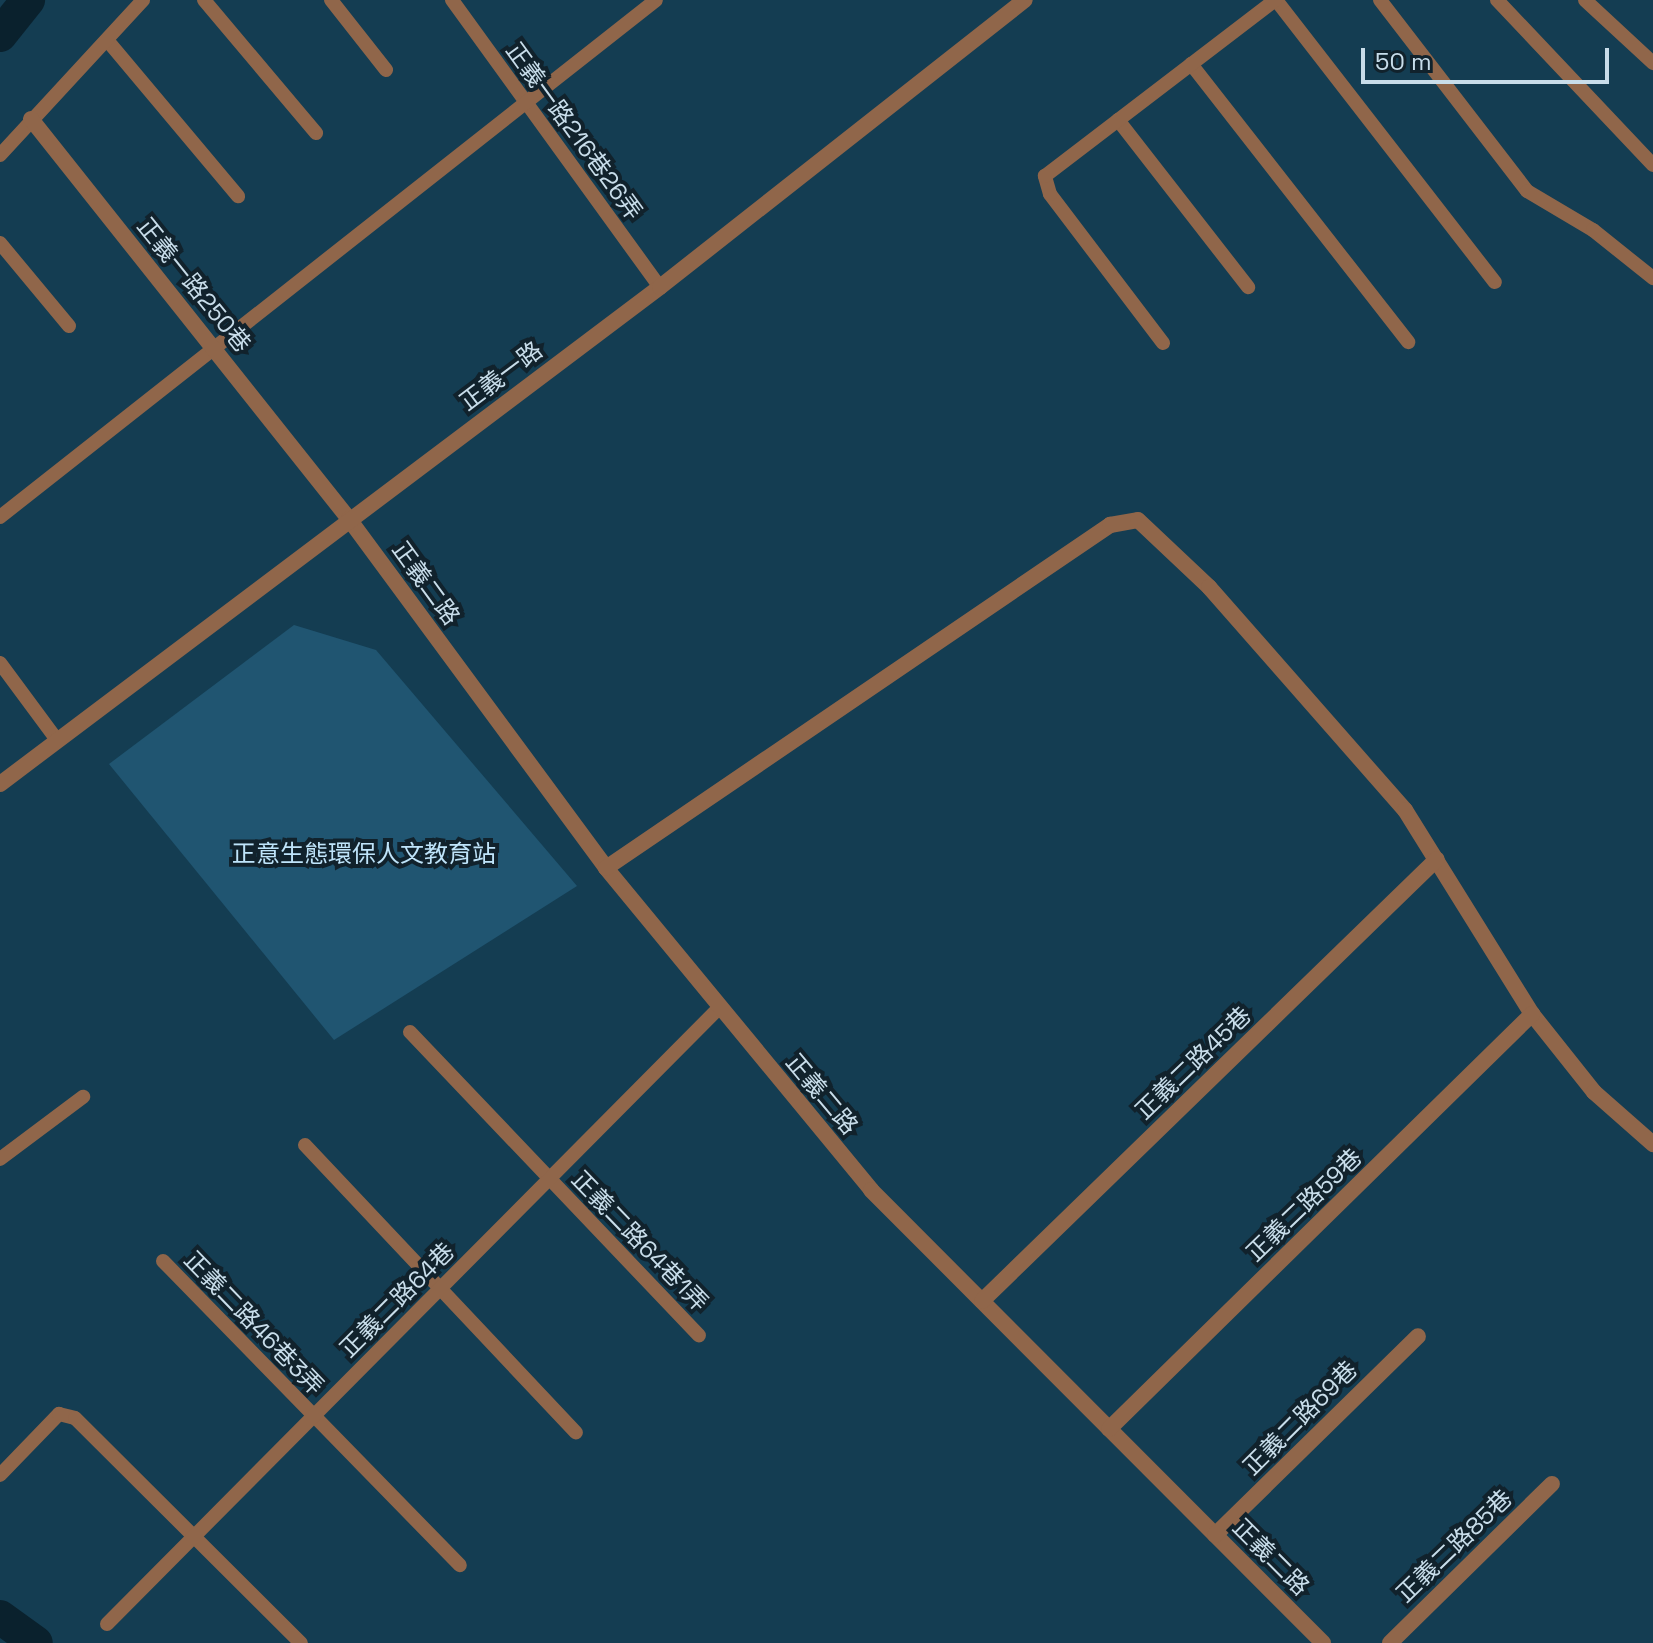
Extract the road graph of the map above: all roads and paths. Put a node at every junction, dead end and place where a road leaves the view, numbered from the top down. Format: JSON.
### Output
{"nodes":[{"id":1,"x":143,"y":0,"type":"edge"},
{"id":2,"x":204,"y":0,"type":"edge"},
{"id":3,"x":331,"y":0,"type":"edge"},
{"id":4,"x":452,"y":0,"type":"edge"},
{"id":5,"x":656,"y":0,"type":"edge"},
{"id":6,"x":1025,"y":0,"type":"edge"},
{"id":7,"x":1275,"y":0,"type":"edge"},
{"id":8,"x":1380,"y":0,"type":"edge"},
{"id":9,"x":1497,"y":0,"type":"edge"},
{"id":10,"x":1585,"y":0,"type":"edge"},
{"id":11,"x":107,"y":40,"type":"junction"},
{"id":12,"x":1653,"y":63,"type":"edge"},
{"id":13,"x":1191,"y":64,"type":"junction"},
{"id":14,"x":386,"y":70,"type":"dead end"},
{"id":15,"x":525,"y":102,"type":"junction"},
{"id":16,"x":31,"y":119,"type":"junction"},
{"id":17,"x":1118,"y":120,"type":"junction"},
{"id":18,"x":316,"y":133,"type":"dead end"},
{"id":19,"x":0,"y":155,"type":"edge"},
{"id":20,"x":1653,"y":165,"type":"edge"},
{"id":21,"x":238,"y":196,"type":"dead end"},
{"id":22,"x":0,"y":243,"type":"edge"},
{"id":23,"x":1653,"y":278,"type":"edge"},
{"id":24,"x":1495,"y":282,"type":"dead end"},
{"id":25,"x":660,"y":287,"type":"junction"},
{"id":26,"x":1248,"y":287,"type":"dead end"},
{"id":27,"x":69,"y":326,"type":"dead end"},
{"id":28,"x":1408,"y":342,"type":"dead end"},
{"id":29,"x":1163,"y":343,"type":"dead end"},
{"id":30,"x":213,"y":345,"type":"junction"},
{"id":31,"x":0,"y":517,"type":"edge"},
{"id":32,"x":349,"y":519,"type":"junction"},
{"id":33,"x":0,"y":663,"type":"edge"},
{"id":34,"x":57,"y":740,"type":"junction"},
{"id":35,"x":0,"y":784,"type":"edge"},
{"id":36,"x":1437,"y":859,"type":"junction"},
{"id":37,"x":606,"y":868,"type":"junction"},
{"id":38,"x":719,"y":1008,"type":"junction"},
{"id":39,"x":1532,"y":1014,"type":"junction"},
{"id":40,"x":410,"y":1032,"type":"dead end"},
{"id":41,"x":83,"y":1097,"type":"dead end"},
{"id":42,"x":1653,"y":1144,"type":"edge"},
{"id":43,"x":305,"y":1145,"type":"dead end"},
{"id":44,"x":0,"y":1159,"type":"edge"},
{"id":45,"x":550,"y":1178,"type":"junction"},
{"id":46,"x":163,"y":1261,"type":"dead end"},
{"id":47,"x":440,"y":1288,"type":"junction"},
{"id":48,"x":982,"y":1301,"type":"junction"},
{"id":49,"x":699,"y":1335,"type":"dead end"},
{"id":50,"x":1418,"y":1336,"type":"dead end"},
{"id":51,"x":314,"y":1415,"type":"junction"},
{"id":52,"x":1109,"y":1429,"type":"junction"},
{"id":53,"x":576,"y":1433,"type":"dead end"},
{"id":54,"x":0,"y":1475,"type":"edge"},
{"id":55,"x":1552,"y":1484,"type":"dead end"},
{"id":56,"x":196,"y":1534,"type":"junction"},
{"id":57,"x":1215,"y":1535,"type":"junction"},
{"id":58,"x":460,"y":1565,"type":"dead end"},
{"id":59,"x":107,"y":1624,"type":"dead end"},
{"id":60,"x":301,"y":1643,"type":"edge"},
{"id":61,"x":1323,"y":1643,"type":"edge"},
{"id":62,"x":1390,"y":1643,"type":"edge"}],
"edges":[{"from":1,"to":11,"type":"lane"},
{"from":2,"to":18,"type":"lane"},
{"from":3,"to":14,"type":"lane"},
{"from":4,"to":15,"type":"lane","name":"正義一路216巷26弄"},
{"from":5,"to":15,"type":"lane"},
{"from":6,"to":25,"type":"street","name":"正義一路"},
{"from":7,"to":13,"type":"lane"},
{"from":7,"to":24,"type":"lane"},
{"from":8,"to":23,"type":"lane"},
{"from":9,"to":20,"type":"lane"},
{"from":10,"to":12,"type":"lane"},
{"from":11,"to":16,"type":"lane"},
{"from":11,"to":21,"type":"lane"},
{"from":13,"to":17,"type":"lane"},
{"from":13,"to":28,"type":"lane"},
{"from":15,"to":25,"type":"lane","name":"正義一路216巷26弄"},
{"from":15,"to":30,"type":"lane"},
{"from":16,"to":19,"type":"lane"},
{"from":16,"to":30,"type":"street","name":"正義一路250巷"},
{"from":17,"to":26,"type":"lane"},
{"from":17,"to":29,"type":"lane"},
{"from":22,"to":27,"type":"lane"},
{"from":25,"to":32,"type":"street","name":"正義一路"},
{"from":30,"to":31,"type":"lane"},
{"from":30,"to":32,"type":"street","name":"正義一路250巷"},
{"from":32,"to":34,"type":"street","name":"正義一路"},
{"from":32,"to":37,"type":"street","name":"正義二路"},
{"from":33,"to":34,"type":"lane"},
{"from":34,"to":35,"type":"street","name":"正義一路"},
{"from":36,"to":37,"type":"street"},
{"from":36,"to":39,"type":"street"},
{"from":36,"to":48,"type":"street","name":"正義二路45巷"},
{"from":37,"to":38,"type":"street","name":"正義二路"},
{"from":38,"to":45,"type":"lane","name":"正義二路64巷"},
{"from":38,"to":48,"type":"street","name":"正義二路"},
{"from":39,"to":42,"type":"street"},
{"from":39,"to":52,"type":"street","name":"正義二路59巷"},
{"from":40,"to":45,"type":"lane","name":"正義二路64巷1弄"},
{"from":41,"to":44,"type":"lane"},
{"from":43,"to":47,"type":"lane"},
{"from":45,"to":47,"type":"lane","name":"正義二路64巷"},
{"from":45,"to":49,"type":"lane","name":"正義二路64巷1弄"},
{"from":46,"to":51,"type":"lane","name":"正義二路46巷3弄"},
{"from":47,"to":51,"type":"lane","name":"正義二路64巷"},
{"from":47,"to":53,"type":"lane"},
{"from":48,"to":52,"type":"street","name":"正義二路"},
{"from":50,"to":57,"type":"street","name":"正義二路69巷"},
{"from":51,"to":56,"type":"lane","name":"正義二路64巷"},
{"from":51,"to":58,"type":"lane","name":"正義二路46巷3弄"},
{"from":52,"to":57,"type":"street","name":"正義二路"},
{"from":54,"to":56,"type":"lane"},
{"from":55,"to":62,"type":"street","name":"正義二路85巷"},
{"from":56,"to":59,"type":"lane","name":"正義二路64巷"},
{"from":56,"to":60,"type":"lane"},
{"from":57,"to":61,"type":"street","name":"正義二路"}]}
